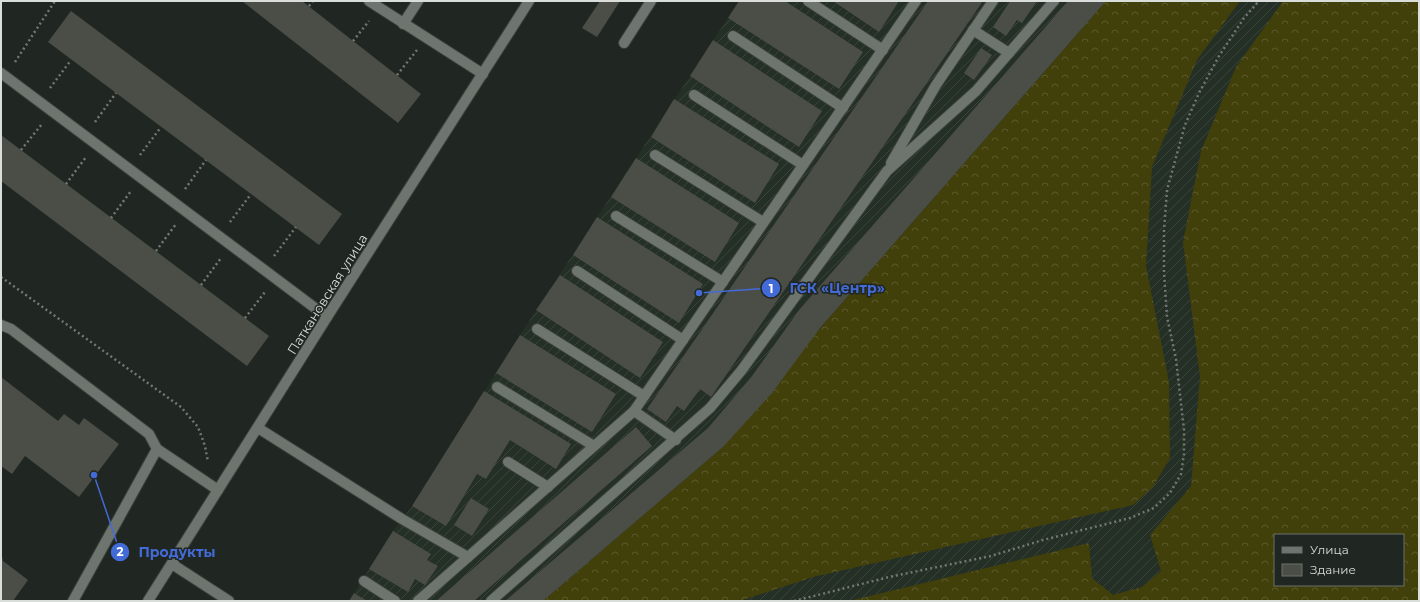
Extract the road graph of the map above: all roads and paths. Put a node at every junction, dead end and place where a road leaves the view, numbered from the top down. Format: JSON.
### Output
{"nodes":[{"id":1,"x":55,"y":1,"type":"edge"},
{"id":2,"x":313,"y":1,"type":"edge"},
{"id":3,"x":369,"y":1,"type":"edge"},
{"id":4,"x":418,"y":1,"type":"edge"},
{"id":5,"x":529,"y":1,"type":"edge"},
{"id":6,"x":651,"y":1,"type":"edge"},
{"id":7,"x":808,"y":1,"type":"edge"},
{"id":8,"x":916,"y":1,"type":"edge"},
{"id":9,"x":994,"y":1,"type":"edge"},
{"id":10,"x":1054,"y":1,"type":"edge"},
{"id":11,"x":1259,"y":1,"type":"edge"},
{"id":12,"x":309,"y":6,"type":"dead end"},
{"id":13,"x":379,"y":8,"type":"junction"},
{"id":14,"x":403,"y":24,"type":"junction"},
{"id":15,"x":973,"y":30,"type":"junction"},
{"id":16,"x":733,"y":36,"type":"dead end"},
{"id":17,"x":426,"y":38,"type":"junction"},
{"id":18,"x":353,"y":41,"type":"dead end"},
{"id":19,"x":624,"y":43,"type":"dead end"},
{"id":20,"x":883,"y":50,"type":"junction"},
{"id":21,"x":1009,"y":53,"type":"junction"},
{"id":22,"x":72,"y":60,"type":"dead end"},
{"id":23,"x":483,"y":74,"type":"junction"},
{"id":24,"x":3,"y":75,"type":"edge"},
{"id":25,"x":397,"y":75,"type":"dead end"},
{"id":26,"x":116,"y":93,"type":"dead end"},
{"id":27,"x":694,"y":94,"type":"dead end"},
{"id":28,"x":40,"y":102,"type":"junction"},
{"id":29,"x":843,"y":108,"type":"junction"},
{"id":30,"x":51,"y":111,"type":"junction"},
{"id":31,"x":161,"y":127,"type":"dead end"},
{"id":32,"x":85,"y":136,"type":"junction"},
{"id":33,"x":96,"y":144,"type":"junction"},
{"id":34,"x":21,"y":150,"type":"dead end"},
{"id":35,"x":655,"y":155,"type":"dead end"},
{"id":36,"x":206,"y":160,"type":"dead end"},
{"id":37,"x":803,"y":165,"type":"junction"},
{"id":38,"x":130,"y":169,"type":"junction"},
{"id":39,"x":887,"y":171,"type":"junction"},
{"id":40,"x":141,"y":178,"type":"junction"},
{"id":41,"x":66,"y":184,"type":"dead end"},
{"id":42,"x":251,"y":194,"type":"dead end"},
{"id":43,"x":174,"y":203,"type":"junction"},
{"id":44,"x":186,"y":211,"type":"junction"},
{"id":45,"x":616,"y":216,"type":"dead end"},
{"id":46,"x":111,"y":218,"type":"dead end"},
{"id":47,"x":763,"y":222,"type":"junction"},
{"id":48,"x":296,"y":227,"type":"dead end"},
{"id":49,"x":219,"y":236,"type":"junction"},
{"id":50,"x":231,"y":245,"type":"junction"},
{"id":51,"x":156,"y":251,"type":"dead end"},
{"id":52,"x":264,"y":270,"type":"junction"},
{"id":53,"x":577,"y":272,"type":"dead end"},
{"id":54,"x":1,"y":277,"type":"edge"},
{"id":55,"x":275,"y":278,"type":"junction"},
{"id":56,"x":723,"y":282,"type":"junction"},
{"id":57,"x":200,"y":285,"type":"dead end"},
{"id":58,"x":327,"y":317,"type":"junction"},
{"id":59,"x":245,"y":318,"type":"dead end"},
{"id":60,"x":1,"y":326,"type":"edge"},
{"id":61,"x":537,"y":329,"type":"dead end"},
{"id":62,"x":683,"y":340,"type":"junction"},
{"id":63,"x":497,"y":387,"type":"dead end"},
{"id":64,"x":644,"y":396,"type":"junction"},
{"id":65,"x":634,"y":411,"type":"junction"},
{"id":66,"x":258,"y":428,"type":"junction"},
{"id":67,"x":676,"y":440,"type":"junction"},
{"id":68,"x":594,"y":446,"type":"junction"},
{"id":69,"x":157,"y":448,"type":"junction"},
{"id":70,"x":508,"y":462,"type":"dead end"},
{"id":71,"x":209,"y":466,"type":"dead end"},
{"id":72,"x":548,"y":487,"type":"junction"},
{"id":73,"x":218,"y":490,"type":"junction"},
{"id":74,"x":468,"y":557,"type":"junction"},
{"id":75,"x":172,"y":564,"type":"junction"},
{"id":76,"x":364,"y":581,"type":"dead end"},
{"id":77,"x":73,"y":601,"type":"edge"},
{"id":78,"x":148,"y":601,"type":"edge"},
{"id":79,"x":229,"y":601,"type":"edge"},
{"id":80,"x":395,"y":601,"type":"edge"},
{"id":81,"x":418,"y":601,"type":"edge"},
{"id":82,"x":491,"y":601,"type":"edge"},
{"id":83,"x":794,"y":601,"type":"edge"}],
"edges":[{"from":1,"to":24,"type":"path"},
{"from":2,"to":12,"type":"path"},
{"from":3,"to":13,"type":"street"},
{"from":4,"to":14,"type":"street"},
{"from":5,"to":23,"type":"street","name":"Паткановская улица"},
{"from":6,"to":19,"type":"street"},
{"from":7,"to":20,"type":"street"},
{"from":8,"to":20,"type":"street"},
{"from":9,"to":15,"type":"street"},
{"from":10,"to":21,"type":"street"},
{"from":11,"to":83,"type":"path"},
{"from":13,"to":14,"type":"street"},
{"from":13,"to":18,"type":"path"},
{"from":14,"to":17,"type":"street"},
{"from":15,"to":21,"type":"street"},
{"from":15,"to":39,"type":"street"},
{"from":16,"to":29,"type":"street"},
{"from":17,"to":23,"type":"street"},
{"from":17,"to":25,"type":"path"},
{"from":20,"to":29,"type":"street"},
{"from":21,"to":39,"type":"street"},
{"from":22,"to":28,"type":"path"},
{"from":23,"to":58,"type":"street","name":"Паткановская улица"},
{"from":24,"to":28,"type":"street"},
{"from":26,"to":32,"type":"path"},
{"from":27,"to":37,"type":"street"},
{"from":28,"to":30,"type":"street"},
{"from":29,"to":37,"type":"street"},
{"from":30,"to":32,"type":"street"},
{"from":30,"to":34,"type":"path"},
{"from":31,"to":38,"type":"path"},
{"from":32,"to":33,"type":"street"},
{"from":33,"to":38,"type":"street"},
{"from":33,"to":41,"type":"path"},
{"from":35,"to":47,"type":"street"},
{"from":36,"to":43,"type":"path"},
{"from":37,"to":47,"type":"street"},
{"from":38,"to":40,"type":"street"},
{"from":39,"to":67,"type":"street"},
{"from":40,"to":43,"type":"street"},
{"from":40,"to":46,"type":"path"},
{"from":42,"to":49,"type":"path"},
{"from":43,"to":44,"type":"street"},
{"from":44,"to":49,"type":"street"},
{"from":44,"to":51,"type":"path"},
{"from":45,"to":56,"type":"street"},
{"from":47,"to":56,"type":"street"},
{"from":48,"to":52,"type":"path"},
{"from":49,"to":50,"type":"street"},
{"from":50,"to":52,"type":"street"},
{"from":50,"to":57,"type":"path"},
{"from":52,"to":55,"type":"street"},
{"from":53,"to":62,"type":"street"},
{"from":54,"to":71,"type":"path"},
{"from":55,"to":58,"type":"street"},
{"from":55,"to":59,"type":"path"},
{"from":56,"to":62,"type":"street"},
{"from":58,"to":66,"type":"street","name":"Паткановская улица"},
{"from":60,"to":69,"type":"street"},
{"from":61,"to":64,"type":"street"},
{"from":62,"to":64,"type":"street"},
{"from":63,"to":68,"type":"street"},
{"from":64,"to":65,"type":"street"},
{"from":65,"to":67,"type":"street"},
{"from":65,"to":68,"type":"street"},
{"from":66,"to":73,"type":"street","name":"Паткановская улица"},
{"from":66,"to":74,"type":"street"},
{"from":67,"to":82,"type":"street"},
{"from":68,"to":72,"type":"street"},
{"from":69,"to":73,"type":"street"},
{"from":69,"to":77,"type":"street"},
{"from":70,"to":72,"type":"street"},
{"from":72,"to":74,"type":"street"},
{"from":73,"to":75,"type":"street","name":"Паткановская улица"},
{"from":74,"to":81,"type":"street"},
{"from":75,"to":78,"type":"street","name":"Паткановская улица"},
{"from":75,"to":79,"type":"street"},
{"from":76,"to":80,"type":"street"}]}
